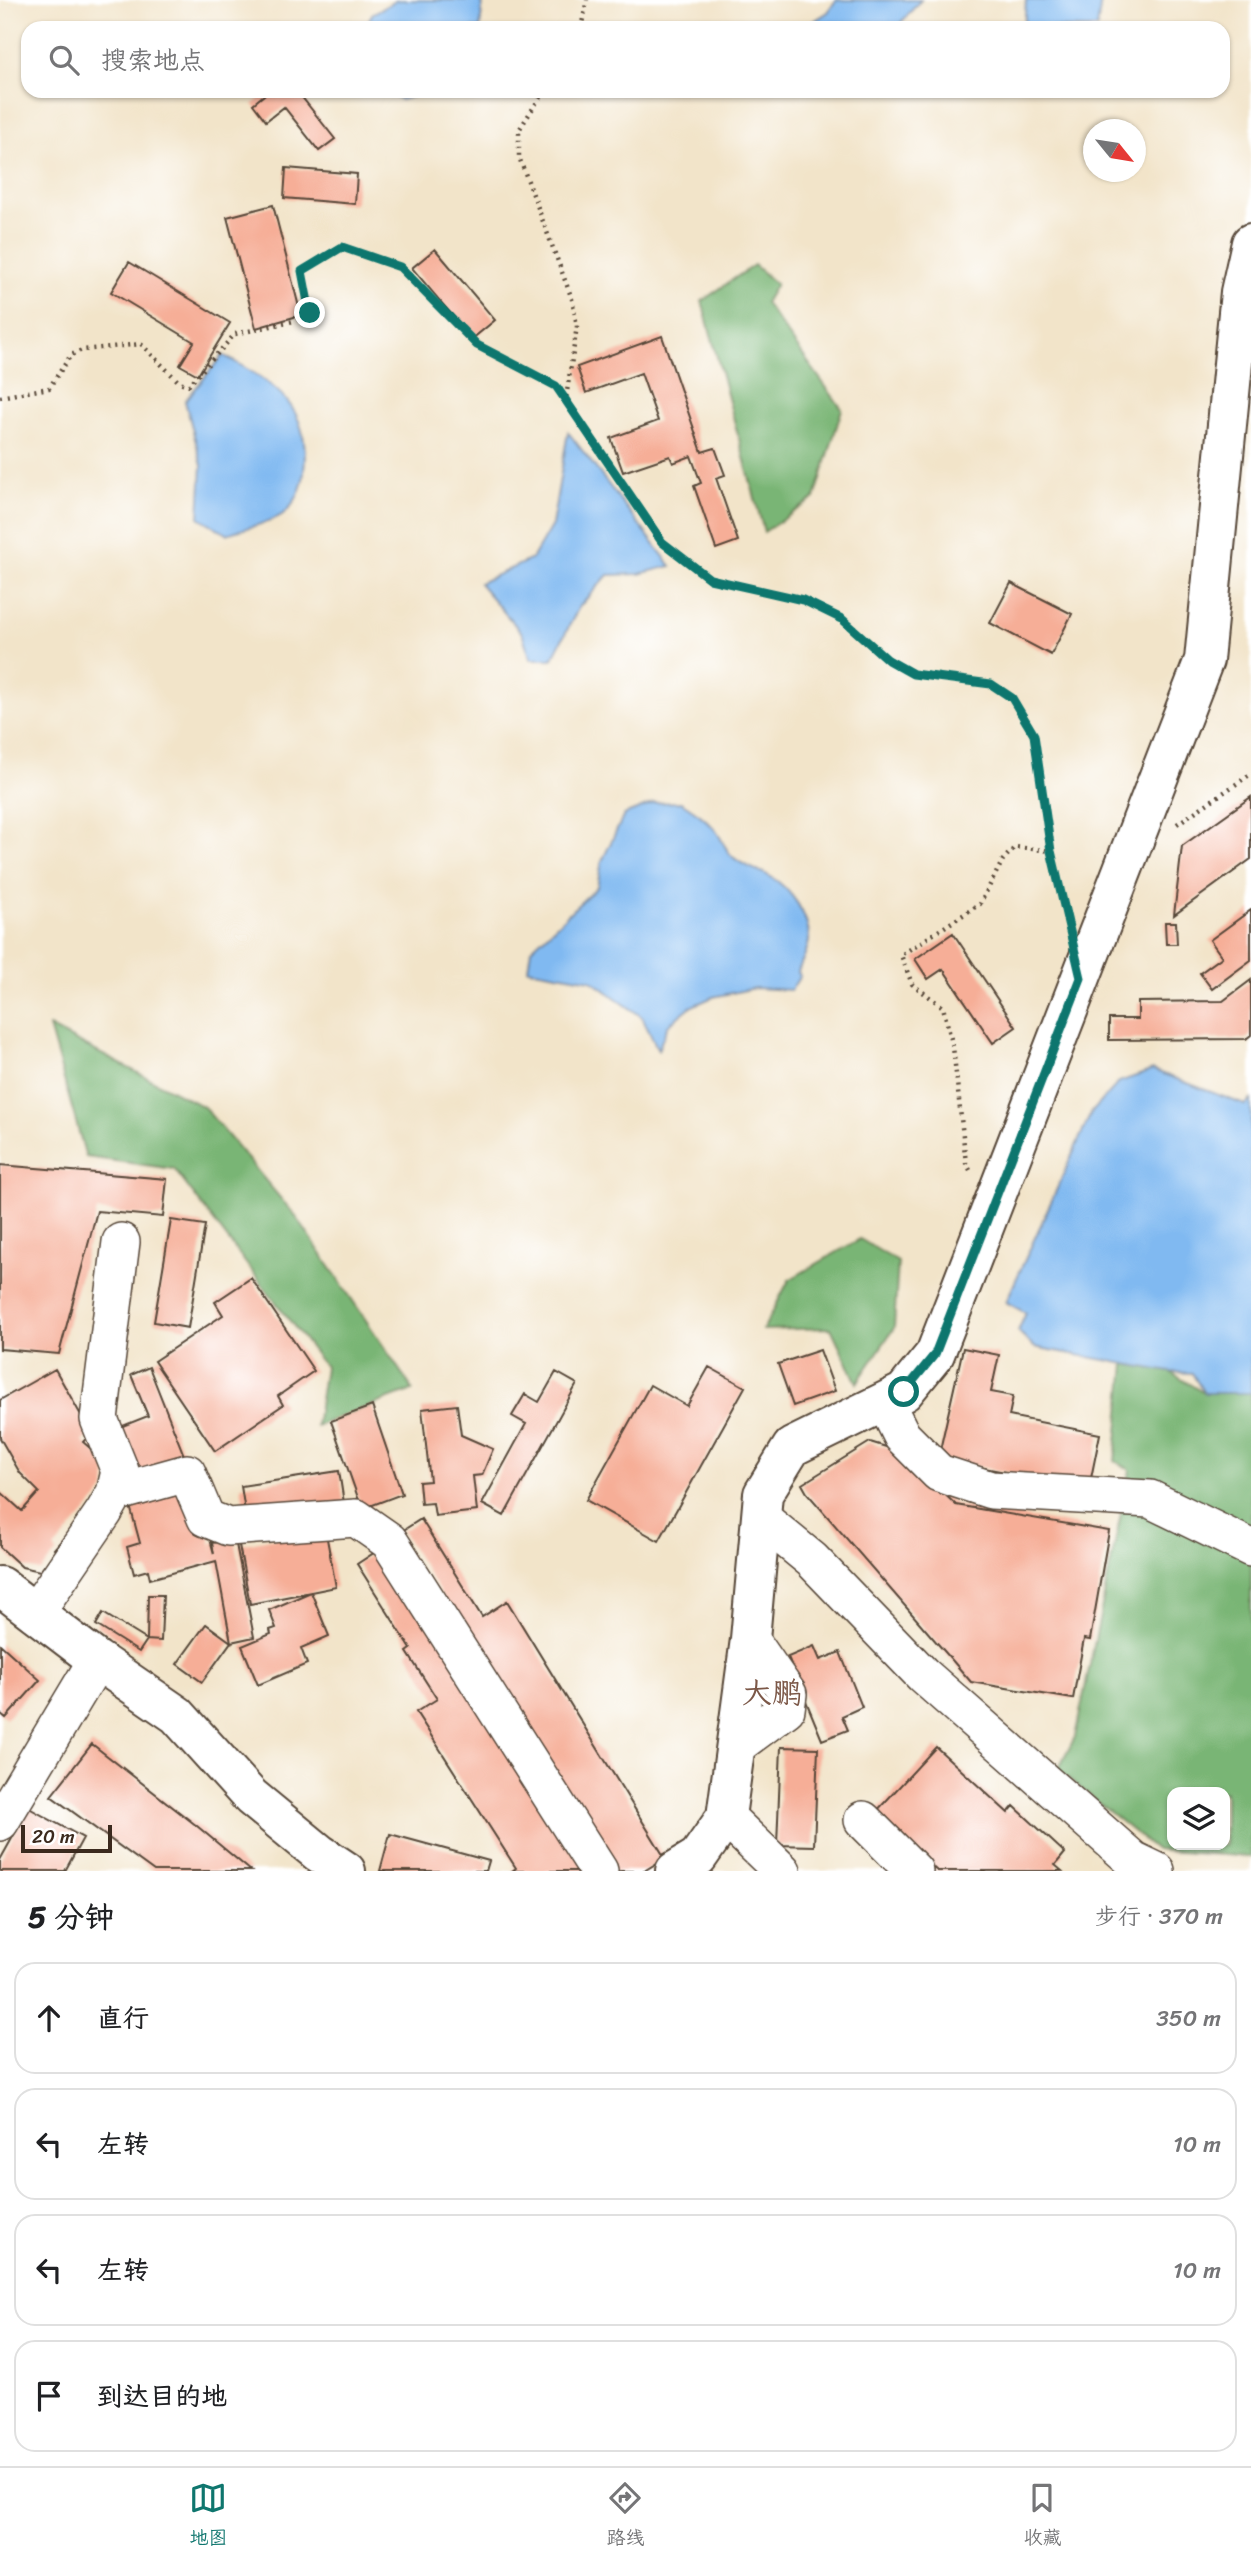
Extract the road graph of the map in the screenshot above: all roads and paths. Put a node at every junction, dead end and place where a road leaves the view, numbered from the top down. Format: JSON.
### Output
{"nodes":[{"id":1,"x":587,"y":0,"type":"edge"},
{"id":2,"x":582,"y":21,"type":"edge"},
{"id":3,"x":540,"y":98,"type":"edge"},
{"id":4,"x":1251,"y":243,"type":"edge"},
{"id":5,"x":0,"y":397,"type":"edge"},
{"id":6,"x":565,"y":399,"type":"junction"},
{"id":7,"x":1251,"y":774,"type":"edge"},
{"id":8,"x":1172,"y":828,"type":"dead end"},
{"id":9,"x":1051,"y":851,"type":"junction"},
{"id":10,"x":1069,"y":927,"type":"dead end"},
{"id":11,"x":991,"y":1211,"type":"junction"},
{"id":12,"x":121,"y":1242,"type":"dead end"},
{"id":13,"x":885,"y":1402,"type":"junction"},
{"id":14,"x":115,"y":1493,"type":"junction"},
{"id":15,"x":761,"y":1518,"type":"junction"},
{"id":16,"x":1251,"y":1548,"type":"edge"},
{"id":17,"x":0,"y":1586,"type":"edge"},
{"id":18,"x":35,"y":1613,"type":"junction"},
{"id":19,"x":97,"y":1660,"type":"junction"},
{"id":20,"x":726,"y":1817,"type":"junction"},
{"id":21,"x":863,"y":1821,"type":"dead end"},
{"id":22,"x":0,"y":1822,"type":"edge"},
{"id":23,"x":346,"y":1871,"type":"edge"},
{"id":24,"x":599,"y":1871,"type":"edge"},
{"id":25,"x":675,"y":1871,"type":"edge"},
{"id":26,"x":782,"y":1871,"type":"edge"},
{"id":27,"x":914,"y":1871,"type":"edge"},
{"id":28,"x":1156,"y":1871,"type":"edge"}],
"edges":[{"from":1,"to":2,"type":"path"},
{"from":3,"to":6,"type":"path"},
{"from":4,"to":11,"type":"main road"},
{"from":5,"to":6,"type":"path"},
{"from":6,"to":9,"type":"path"},
{"from":7,"to":8,"type":"path"},
{"from":9,"to":10,"type":"path"},
{"from":9,"to":11,"type":"path"},
{"from":11,"to":13,"type":"main road"},
{"from":12,"to":14,"type":"street"},
{"from":13,"to":15,"type":"main road"},
{"from":13,"to":16,"type":"street"},
{"from":14,"to":18,"type":"street"},
{"from":14,"to":24,"type":"street"},
{"from":15,"to":20,"type":"main road"},
{"from":15,"to":28,"type":"street"},
{"from":17,"to":18,"type":"main road"},
{"from":18,"to":19,"type":"main road"},
{"from":19,"to":22,"type":"street"},
{"from":19,"to":23,"type":"main road"},
{"from":20,"to":25,"type":"main road"},
{"from":20,"to":26,"type":"street"},
{"from":21,"to":27,"type":"street"}]}
